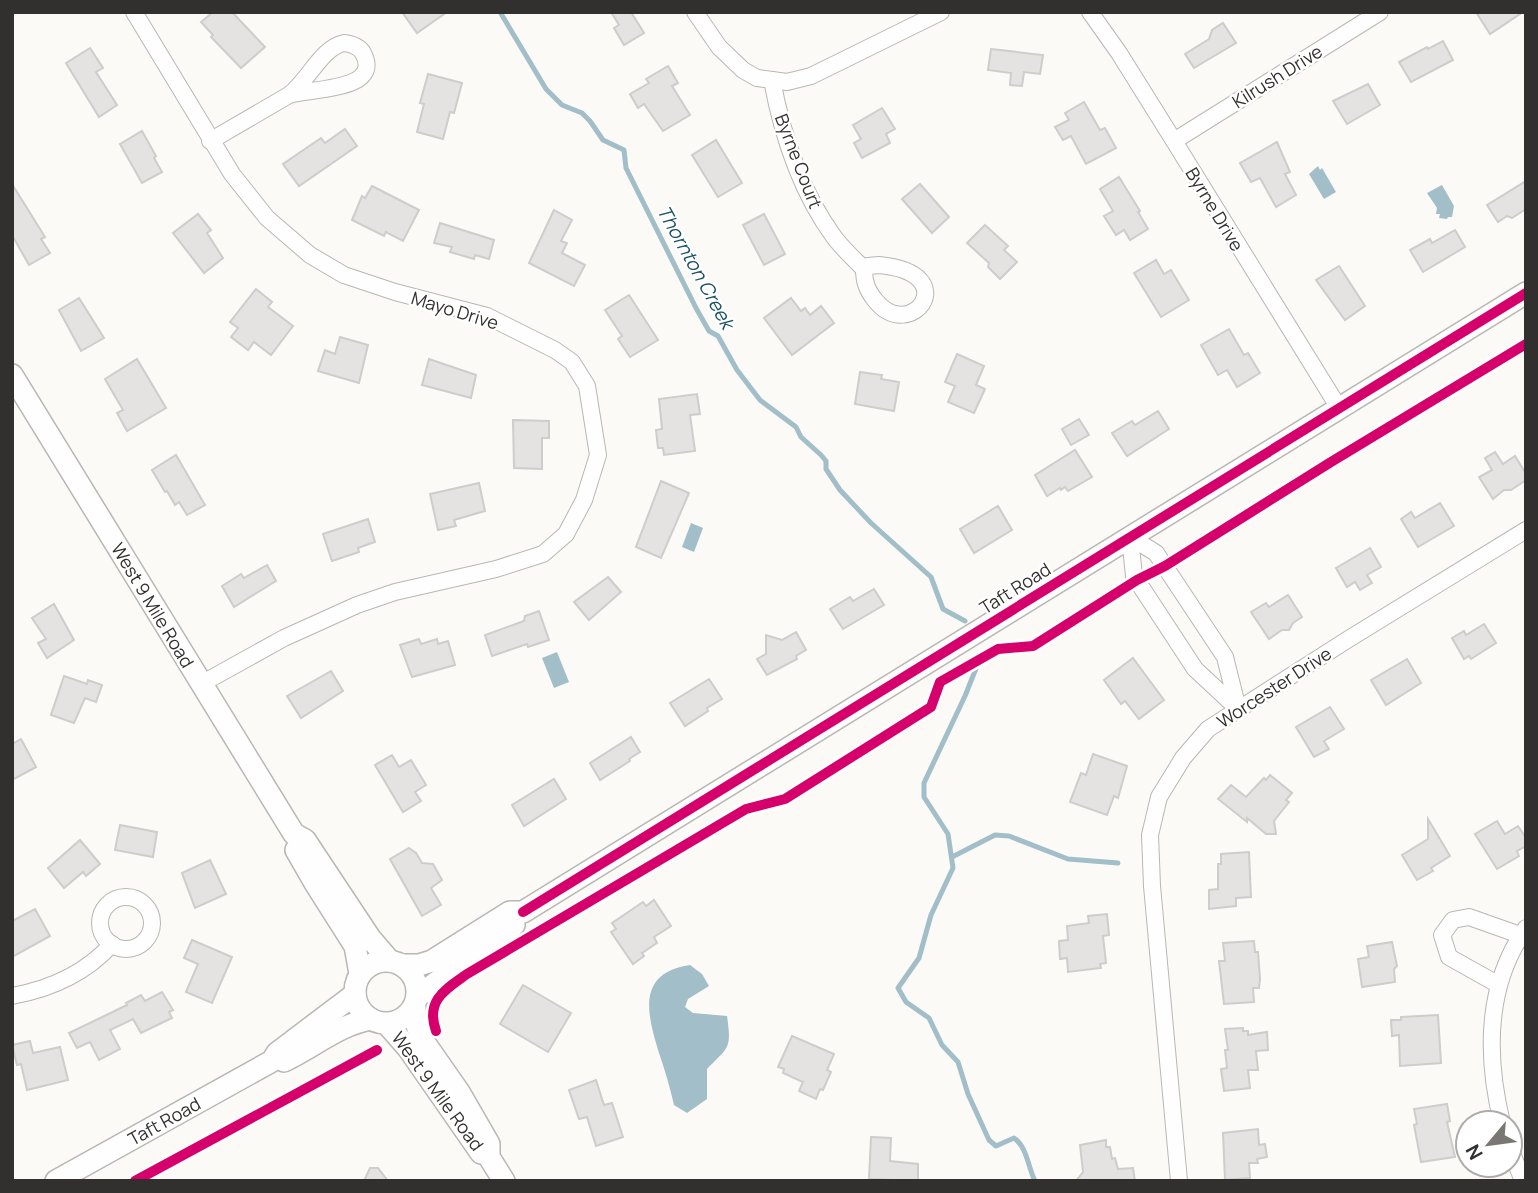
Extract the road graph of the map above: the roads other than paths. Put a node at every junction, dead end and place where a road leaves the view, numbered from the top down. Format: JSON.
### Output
{"nodes":[{"id":1,"x":134,"y":12,"type":"edge"},
{"id":2,"x":695,"y":12,"type":"edge"},
{"id":3,"x":941,"y":12,"type":"edge"},
{"id":4,"x":1090,"y":12,"type":"edge"},
{"id":5,"x":1380,"y":12,"type":"edge"},
{"id":6,"x":772,"y":80,"type":"junction"},
{"id":7,"x":289,"y":95,"type":"junction"},
{"id":8,"x":210,"y":141,"type":"junction"},
{"id":9,"x":1174,"y":141,"type":"junction"},
{"id":10,"x":864,"y":269,"type":"dead end"},
{"id":11,"x":1526,"y":293,"type":"edge"},
{"id":12,"x":12,"y":375,"type":"edge"},
{"id":13,"x":1339,"y":408,"type":"junction"},
{"id":14,"x":1526,"y":530,"type":"edge"},
{"id":15,"x":1130,"y":537,"type":"junction"},
{"id":16,"x":201,"y":684,"type":"junction"},
{"id":17,"x":1238,"y":709,"type":"junction"},
{"id":18,"x":294,"y":834,"type":"junction"},
{"id":19,"x":523,"y":912,"type":"junction"},
{"id":20,"x":1523,"y":932,"type":"edge"},
{"id":21,"x":112,"y":944,"type":"dead end"},
{"id":22,"x":395,"y":962,"type":"junction"},
{"id":23,"x":357,"y":984,"type":"junction"},
{"id":24,"x":1499,"y":985,"type":"junction"},
{"id":25,"x":12,"y":996,"type":"edge"},
{"id":26,"x":416,"y":1002,"type":"junction"},
{"id":27,"x":379,"y":1021,"type":"junction"},
{"id":28,"x":272,"y":1061,"type":"junction"},
{"id":29,"x":1498,"y":1109,"type":"edge"},
{"id":30,"x":489,"y":1157,"type":"junction"},
{"id":31,"x":56,"y":1181,"type":"edge"},
{"id":32,"x":504,"y":1181,"type":"edge"},
{"id":33,"x":1179,"y":1181,"type":"edge"}],
"edges":[{"from":1,"to":8,"type":"street","name":"Mayo Drive"},
{"from":2,"to":6,"type":"street"},
{"from":3,"to":6,"type":"street"},
{"from":4,"to":9,"type":"street","name":"Byrne Drive"},
{"from":5,"to":9,"type":"street","name":"Kilrush Drive"},
{"from":6,"to":10,"type":"street","name":"Byrne Court"},
{"from":7,"to":7,"type":"street"},
{"from":7,"to":8,"type":"street"},
{"from":8,"to":16,"type":"street","name":"Mayo Drive"},
{"from":9,"to":13,"type":"street","name":"Byrne Drive"},
{"from":11,"to":13,"type":"street","name":"Taft Road"},
{"from":12,"to":16,"type":"street","name":"West 9 Mile Road"},
{"from":13,"to":15,"type":"street","name":"Taft Road"},
{"from":14,"to":17,"type":"street","name":"Worcester Drive"},
{"from":15,"to":17,"type":"street"},
{"from":15,"to":17,"type":"street"},
{"from":15,"to":19,"type":"street","name":"Taft Road"},
{"from":16,"to":18,"type":"street","name":"West 9 Mile Road"},
{"from":17,"to":33,"type":"street","name":"Worcester Drive"},
{"from":18,"to":22,"type":"street","name":"West 9 Mile Road"},
{"from":18,"to":23,"type":"street","name":"West 9 Mile Road"},
{"from":19,"to":22,"type":"street","name":"Taft Road"},
{"from":19,"to":26,"type":"street","name":"Taft Road"},
{"from":20,"to":24,"type":"street"},
{"from":20,"to":24,"type":"street"},
{"from":21,"to":25,"type":"street"},
{"from":22,"to":23,"type":"street"},
{"from":22,"to":26,"type":"street"},
{"from":23,"to":27,"type":"street"},
{"from":23,"to":28,"type":"street","name":"Taft Road"},
{"from":24,"to":29,"type":"street"},
{"from":26,"to":27,"type":"street"},
{"from":26,"to":30,"type":"street","name":"West 9 Mile Road"},
{"from":27,"to":28,"type":"street","name":"Taft Road"},
{"from":27,"to":30,"type":"street","name":"West 9 Mile Road"},
{"from":28,"to":31,"type":"street","name":"Taft Road"},
{"from":30,"to":32,"type":"street","name":"West 9 Mile Road"}]}
